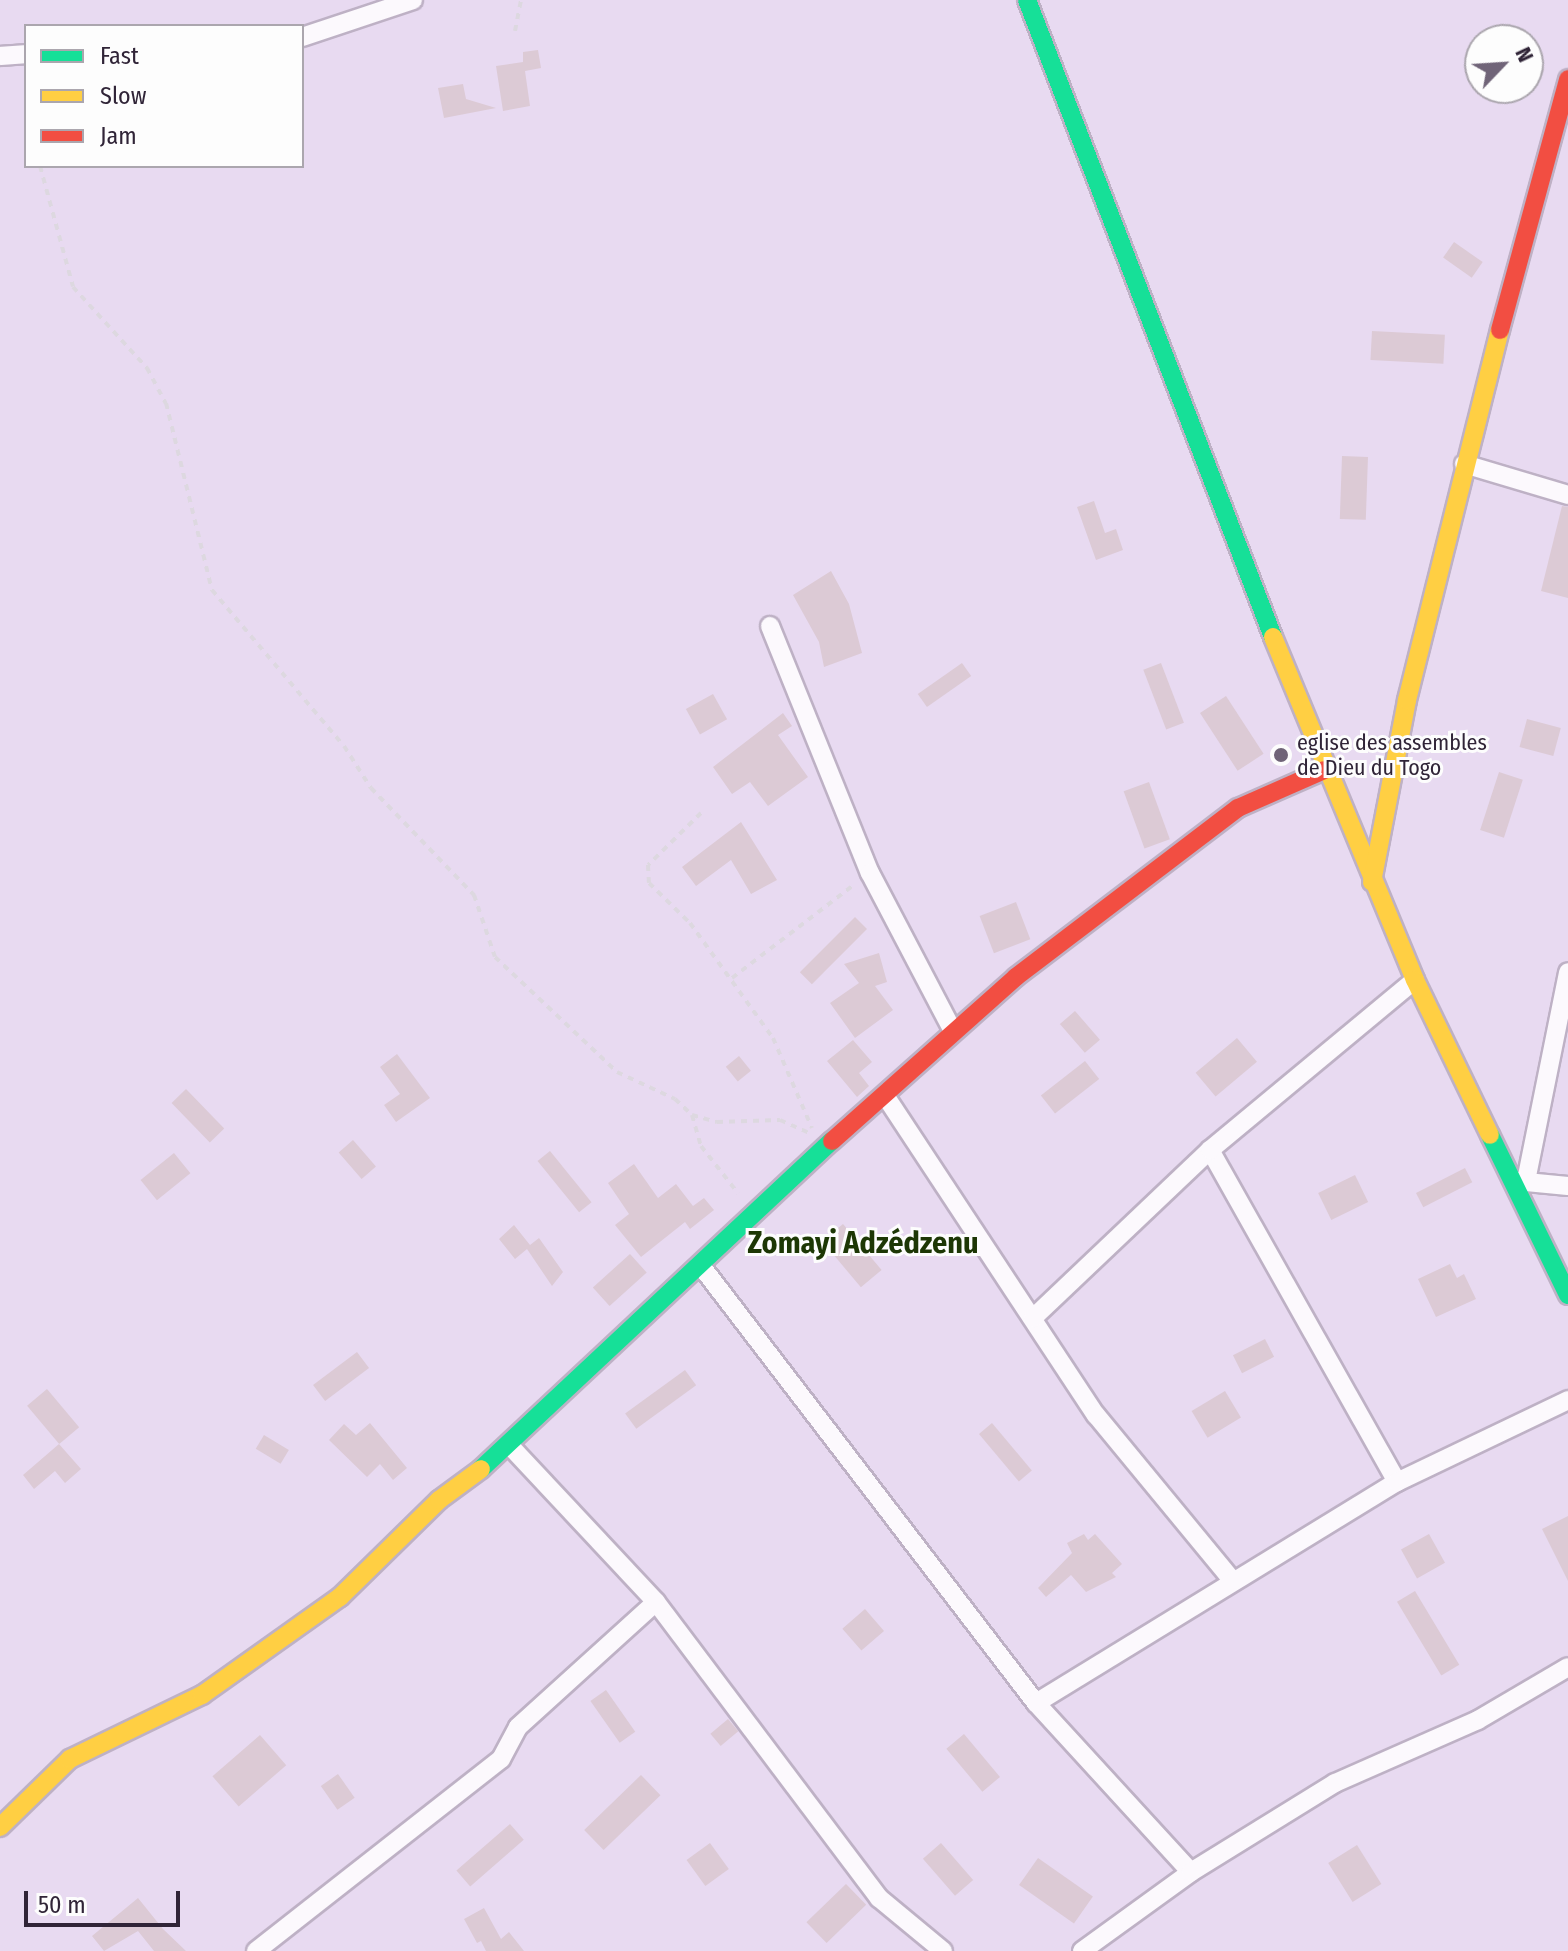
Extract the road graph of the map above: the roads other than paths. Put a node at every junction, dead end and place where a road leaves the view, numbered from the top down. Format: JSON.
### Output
{"nodes":[{"id":1,"x":413,"y":0,"type":"edge"},
{"id":2,"x":1027,"y":0,"type":"edge"},
{"id":3,"x":304,"y":36,"type":"edge"},
{"id":4,"x":24,"y":54,"type":"edge"},
{"id":5,"x":0,"y":56,"type":"edge"},
{"id":6,"x":1568,"y":79,"type":"edge"},
{"id":7,"x":1464,"y":464,"type":"junction"},
{"id":8,"x":1568,"y":495,"type":"edge"},
{"id":9,"x":770,"y":626,"type":"dead end"},
{"id":10,"x":1324,"y":770,"type":"junction"},
{"id":11,"x":1372,"y":882,"type":"junction"},
{"id":12,"x":1568,"y":972,"type":"edge"},
{"id":13,"x":1415,"y":980,"type":"junction"},
{"id":14,"x":953,"y":1031,"type":"junction"},
{"id":15,"x":886,"y":1097,"type":"junction"},
{"id":16,"x":1210,"y":1150,"type":"junction"},
{"id":17,"x":1518,"y":1181,"type":"junction"},
{"id":18,"x":1568,"y":1186,"type":"edge"},
{"id":19,"x":702,"y":1267,"type":"junction"},
{"id":20,"x":1568,"y":1295,"type":"edge"},
{"id":21,"x":1033,"y":1318,"type":"junction"},
{"id":22,"x":1568,"y":1400,"type":"edge"},
{"id":23,"x":511,"y":1447,"type":"junction"},
{"id":24,"x":1397,"y":1482,"type":"junction"},
{"id":25,"x":1231,"y":1579,"type":"junction"},
{"id":26,"x":656,"y":1602,"type":"junction"},
{"id":27,"x":1568,"y":1667,"type":"edge"},
{"id":28,"x":1036,"y":1703,"type":"junction"},
{"id":29,"x":0,"y":1827,"type":"edge"},
{"id":30,"x":1191,"y":1872,"type":"junction"},
{"id":31,"x":256,"y":1951,"type":"edge"},
{"id":32,"x":943,"y":1951,"type":"edge"},
{"id":33,"x":1082,"y":1951,"type":"edge"}],
"edges":[{"from":1,"to":3,"type":"street"},
{"from":2,"to":10,"type":"street"},
{"from":4,"to":5,"type":"street"},
{"from":6,"to":7,"type":"street"},
{"from":7,"to":8,"type":"street"},
{"from":7,"to":11,"type":"street"},
{"from":9,"to":14,"type":"street"},
{"from":10,"to":11,"type":"street"},
{"from":10,"to":14,"type":"street"},
{"from":11,"to":13,"type":"street"},
{"from":12,"to":17,"type":"street"},
{"from":13,"to":16,"type":"street"},
{"from":13,"to":17,"type":"street"},
{"from":14,"to":15,"type":"street"},
{"from":15,"to":19,"type":"street"},
{"from":15,"to":21,"type":"street"},
{"from":16,"to":21,"type":"street"},
{"from":16,"to":24,"type":"street"},
{"from":17,"to":18,"type":"street"},
{"from":17,"to":20,"type":"street"},
{"from":19,"to":23,"type":"street"},
{"from":19,"to":28,"type":"street"},
{"from":21,"to":25,"type":"street"},
{"from":22,"to":24,"type":"street"},
{"from":23,"to":26,"type":"street"},
{"from":23,"to":29,"type":"street"},
{"from":24,"to":25,"type":"street"},
{"from":25,"to":28,"type":"street"},
{"from":26,"to":31,"type":"street"},
{"from":26,"to":32,"type":"street"},
{"from":27,"to":30,"type":"street"},
{"from":28,"to":30,"type":"street"},
{"from":30,"to":33,"type":"street"}]}
